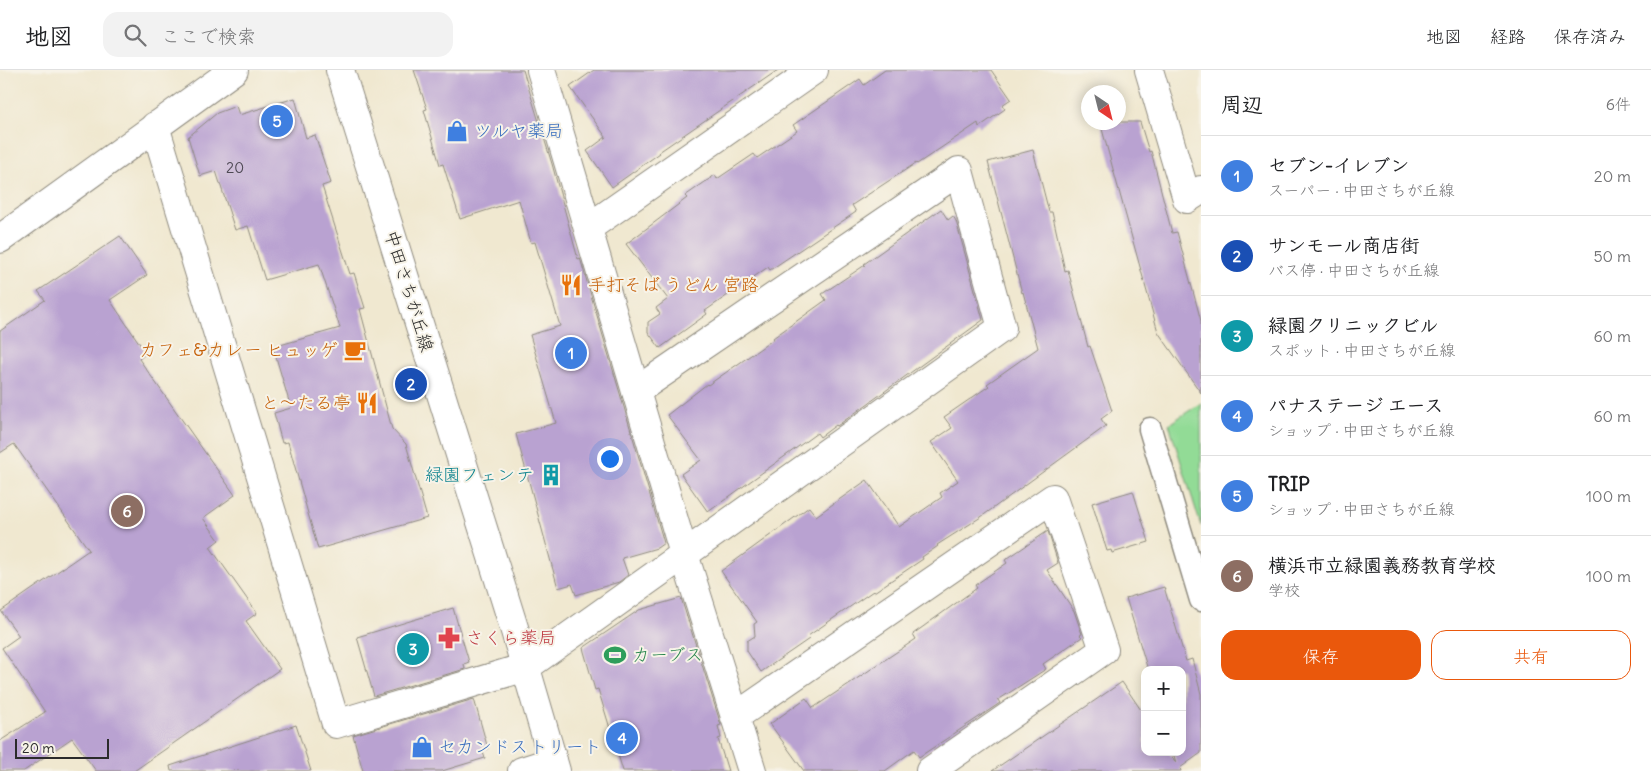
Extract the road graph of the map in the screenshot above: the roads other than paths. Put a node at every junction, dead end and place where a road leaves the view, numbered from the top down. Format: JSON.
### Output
{"nodes":[{"id":1,"x":234,"y":70,"type":"edge"},
{"id":2,"x":340,"y":70,"type":"edge"},
{"id":3,"x":541,"y":70,"type":"edge"},
{"id":4,"x":814,"y":70,"type":"edge"},
{"id":5,"x":1149,"y":70,"type":"edge"},
{"id":6,"x":155,"y":126,"type":"junction"},
{"id":7,"x":1201,"y":190,"type":"edge"},
{"id":8,"x":588,"y":228,"type":"junction"},
{"id":9,"x":0,"y":238,"type":"edge"},
{"id":10,"x":636,"y":391,"type":"junction"},
{"id":11,"x":1150,"y":429,"type":"dead end"},
{"id":12,"x":684,"y":554,"type":"junction"},
{"id":13,"x":1201,"y":600,"type":"edge"},
{"id":14,"x":526,"y":667,"type":"junction"},
{"id":15,"x":735,"y":716,"type":"junction"},
{"id":16,"x":554,"y":766,"type":"edge"},
{"id":17,"x":522,"y":771,"type":"edge"},
{"id":18,"x":752,"y":771,"type":"edge"},
{"id":19,"x":930,"y":771,"type":"edge"}],
"edges":[{"from":1,"to":6,"type":"street"},
{"from":2,"to":14,"type":"street","name":"中田さちが丘線"},
{"from":3,"to":8,"type":"street"},
{"from":4,"to":8,"type":"street"},
{"from":5,"to":7,"type":"street"},
{"from":6,"to":9,"type":"street"},
{"from":6,"to":14,"type":"street"},
{"from":8,"to":10,"type":"street"},
{"from":10,"to":12,"type":"street"},
{"from":10,"to":12,"type":"street"},
{"from":11,"to":13,"type":"street"},
{"from":12,"to":14,"type":"street"},
{"from":12,"to":15,"type":"street"},
{"from":14,"to":16,"type":"street","name":"中田さちが丘線"},
{"from":15,"to":18,"type":"street"},
{"from":15,"to":19,"type":"street"},
{"from":16,"to":17,"type":"street"}]}
